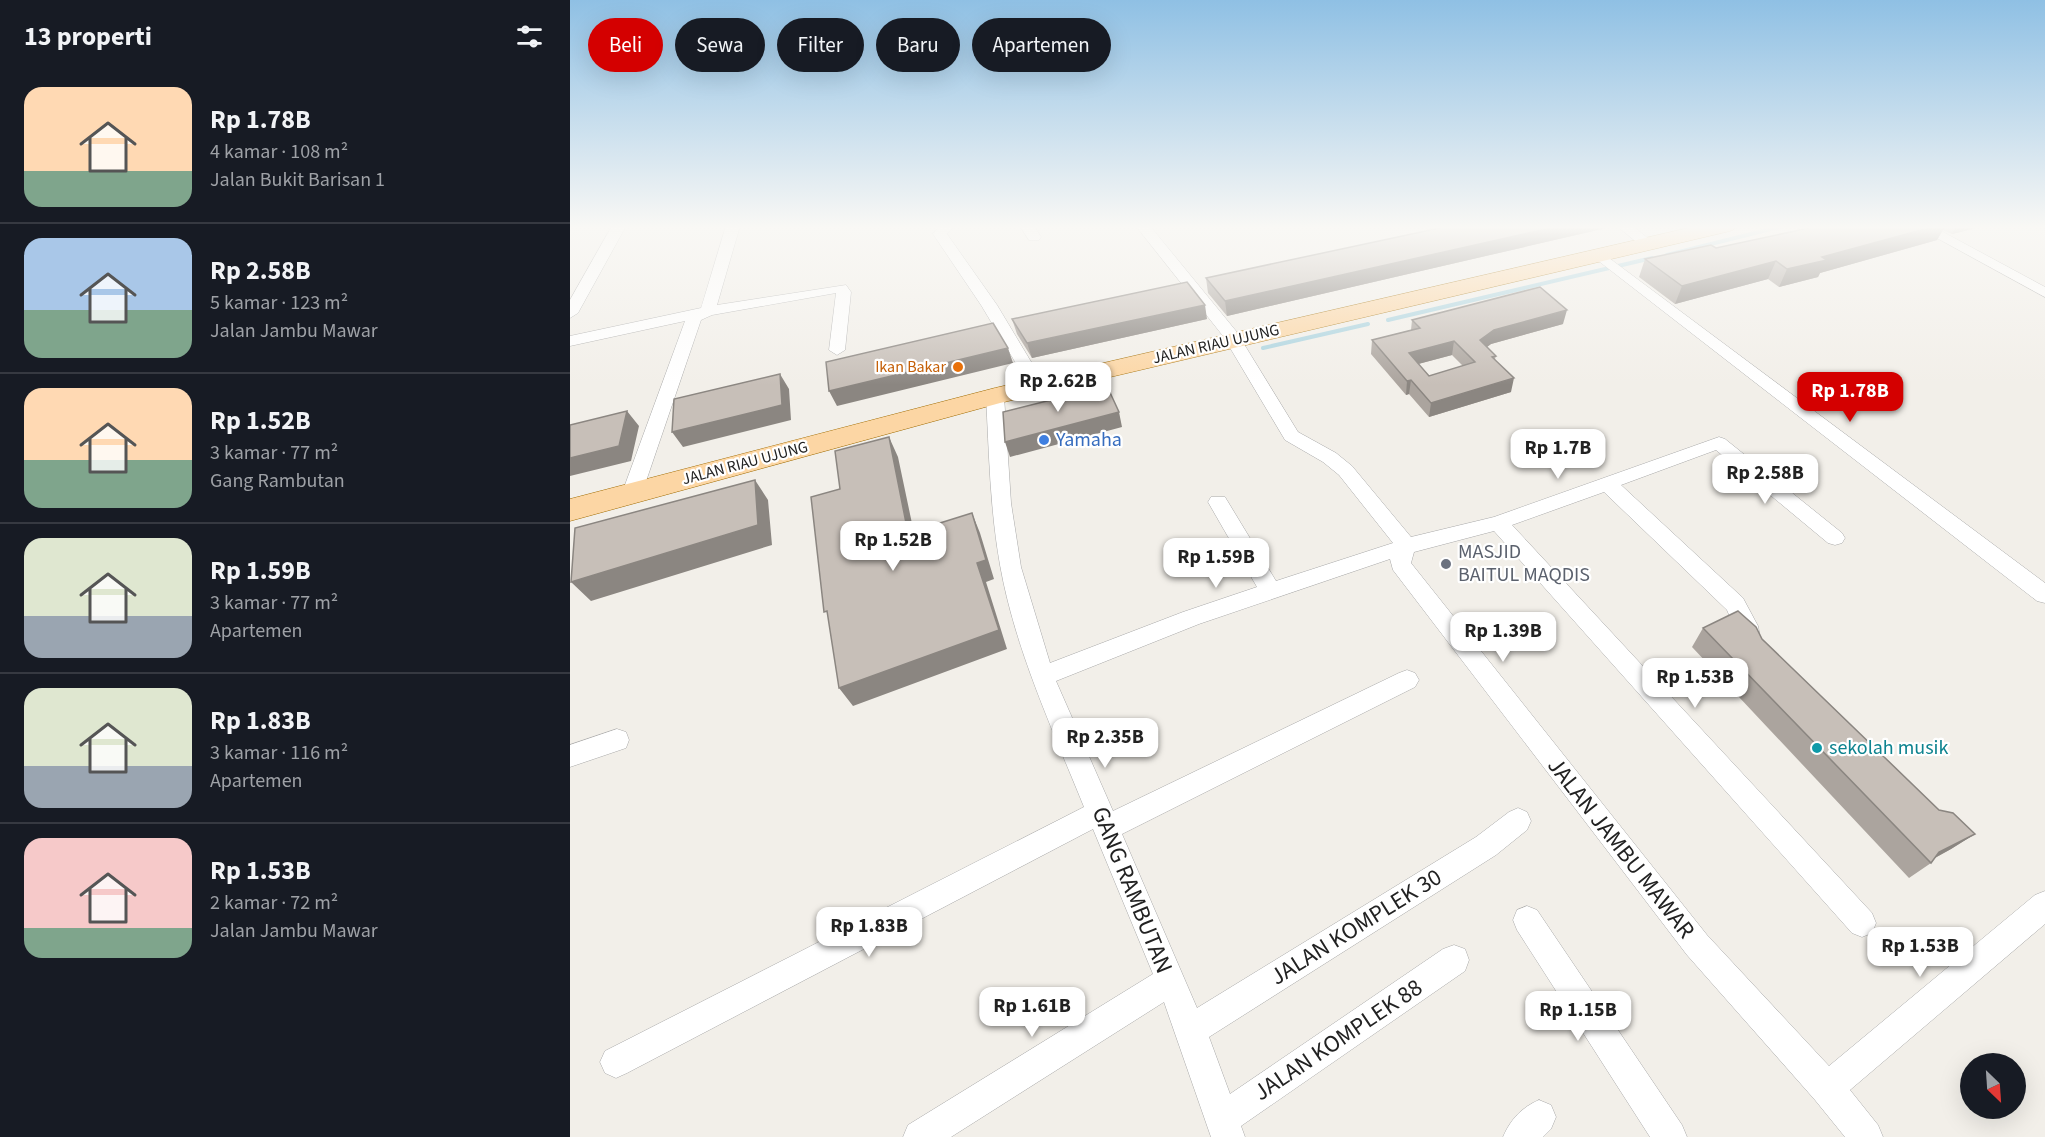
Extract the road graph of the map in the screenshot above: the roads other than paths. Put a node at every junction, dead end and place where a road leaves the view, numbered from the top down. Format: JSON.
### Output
{"nodes":[{"id":1,"x":588,"y":279,"type":"edge"},
{"id":2,"x":717,"y":279,"type":"edge"},
{"id":3,"x":971,"y":279,"type":"edge"},
{"id":4,"x":1185,"y":279,"type":"edge"},
{"id":5,"x":1510,"y":279,"type":"edge"},
{"id":6,"x":1631,"y":279,"type":"edge"},
{"id":7,"x":2021,"y":279,"type":"edge"},
{"id":8,"x":2045,"y":292,"type":"edge"},
{"id":9,"x":708,"y":311,"type":"junction"},
{"id":10,"x":570,"y":313,"type":"edge"},
{"id":11,"x":570,"y":341,"type":"edge"},
{"id":12,"x":1233,"y":341,"type":"junction"},
{"id":13,"x":837,"y":350,"type":"dead end"},
{"id":14,"x":1037,"y":385,"type":"junction"},
{"id":15,"x":995,"y":396,"type":"junction"},
{"id":16,"x":1606,"y":482,"type":"junction"},
{"id":17,"x":632,"y":494,"type":"junction"},
{"id":18,"x":1218,"y":502,"type":"dead end"},
{"id":19,"x":570,"y":510,"type":"edge"},
{"id":20,"x":1498,"y":523,"type":"junction"},
{"id":21,"x":1835,"y":538,"type":"dead end"},
{"id":22,"x":1407,"y":546,"type":"junction"},
{"id":23,"x":1271,"y":592,"type":"junction"},
{"id":24,"x":2045,"y":595,"type":"edge"},
{"id":25,"x":1767,"y":657,"type":"edge"},
{"id":26,"x":1042,"y":676,"type":"junction"},
{"id":27,"x":1407,"y":680,"type":"dead end"},
{"id":28,"x":617,"y":740,"type":"dead end"},
{"id":29,"x":570,"y":756,"type":"edge"},
{"id":30,"x":1103,"y":820,"type":"junction"},
{"id":31,"x":1518,"y":821,"type":"dead end"},
{"id":32,"x":2045,"y":904,"type":"edge"},
{"id":33,"x":1527,"y":920,"type":"dead end"},
{"id":34,"x":1862,"y":923,"type":"dead end"},
{"id":35,"x":1454,"y":960,"type":"dead end"},
{"id":36,"x":1170,"y":981,"type":"junction"},
{"id":37,"x":1191,"y":1030,"type":"junction"},
{"id":38,"x":616,"y":1062,"type":"dead end"},
{"id":39,"x":1827,"y":1088,"type":"junction"},
{"id":40,"x":1225,"y":1128,"type":"edge"},
{"id":41,"x":920,"y":1137,"type":"edge"},
{"id":42,"x":1670,"y":1137,"type":"edge"},
{"id":43,"x":1866,"y":1137,"type":"edge"}],
"edges":[{"from":1,"to":10,"type":"street"},
{"from":2,"to":9,"type":"street"},
{"from":3,"to":14,"type":"street"},
{"from":4,"to":12,"type":"street"},
{"from":5,"to":12,"type":"main road","name":"JALAN RIAU UJUNG"},
{"from":6,"to":24,"type":"street"},
{"from":7,"to":8,"type":"street"},
{"from":9,"to":11,"type":"street"},
{"from":9,"to":13,"type":"street"},
{"from":9,"to":17,"type":"street"},
{"from":12,"to":14,"type":"main road","name":"JALAN RIAU UJUNG"},
{"from":12,"to":22,"type":"street"},
{"from":14,"to":15,"type":"main road","name":"JALAN RIAU UJUNG"},
{"from":15,"to":17,"type":"main road","name":"JALAN RIAU UJUNG"},
{"from":15,"to":26,"type":"street","name":"GANG RAMBUTAN"},
{"from":16,"to":20,"type":"street"},
{"from":16,"to":21,"type":"street"},
{"from":16,"to":25,"type":"street"},
{"from":17,"to":19,"type":"main road","name":"JALAN RIAU UJUNG"},
{"from":18,"to":23,"type":"street"},
{"from":20,"to":22,"type":"street"},
{"from":20,"to":34,"type":"street"},
{"from":22,"to":23,"type":"street"},
{"from":22,"to":39,"type":"street","name":"JALAN JAMBU MAWAR"},
{"from":23,"to":26,"type":"street"},
{"from":26,"to":30,"type":"street","name":"GANG RAMBUTAN"},
{"from":27,"to":30,"type":"street"},
{"from":28,"to":29,"type":"street"},
{"from":30,"to":36,"type":"street","name":"GANG RAMBUTAN"},
{"from":30,"to":38,"type":"street"},
{"from":31,"to":37,"type":"street","name":"JALAN KOMPLEK 30"},
{"from":32,"to":39,"type":"street"},
{"from":33,"to":42,"type":"street"},
{"from":35,"to":40,"type":"street","name":"JALAN KOMPLEK 88"},
{"from":36,"to":37,"type":"street","name":"GANG RAMBUTAN"},
{"from":36,"to":41,"type":"street"},
{"from":37,"to":40,"type":"street","name":"GANG RAMBUTAN"},
{"from":39,"to":43,"type":"street","name":"JALAN JAMBU MAWAR"}]}
